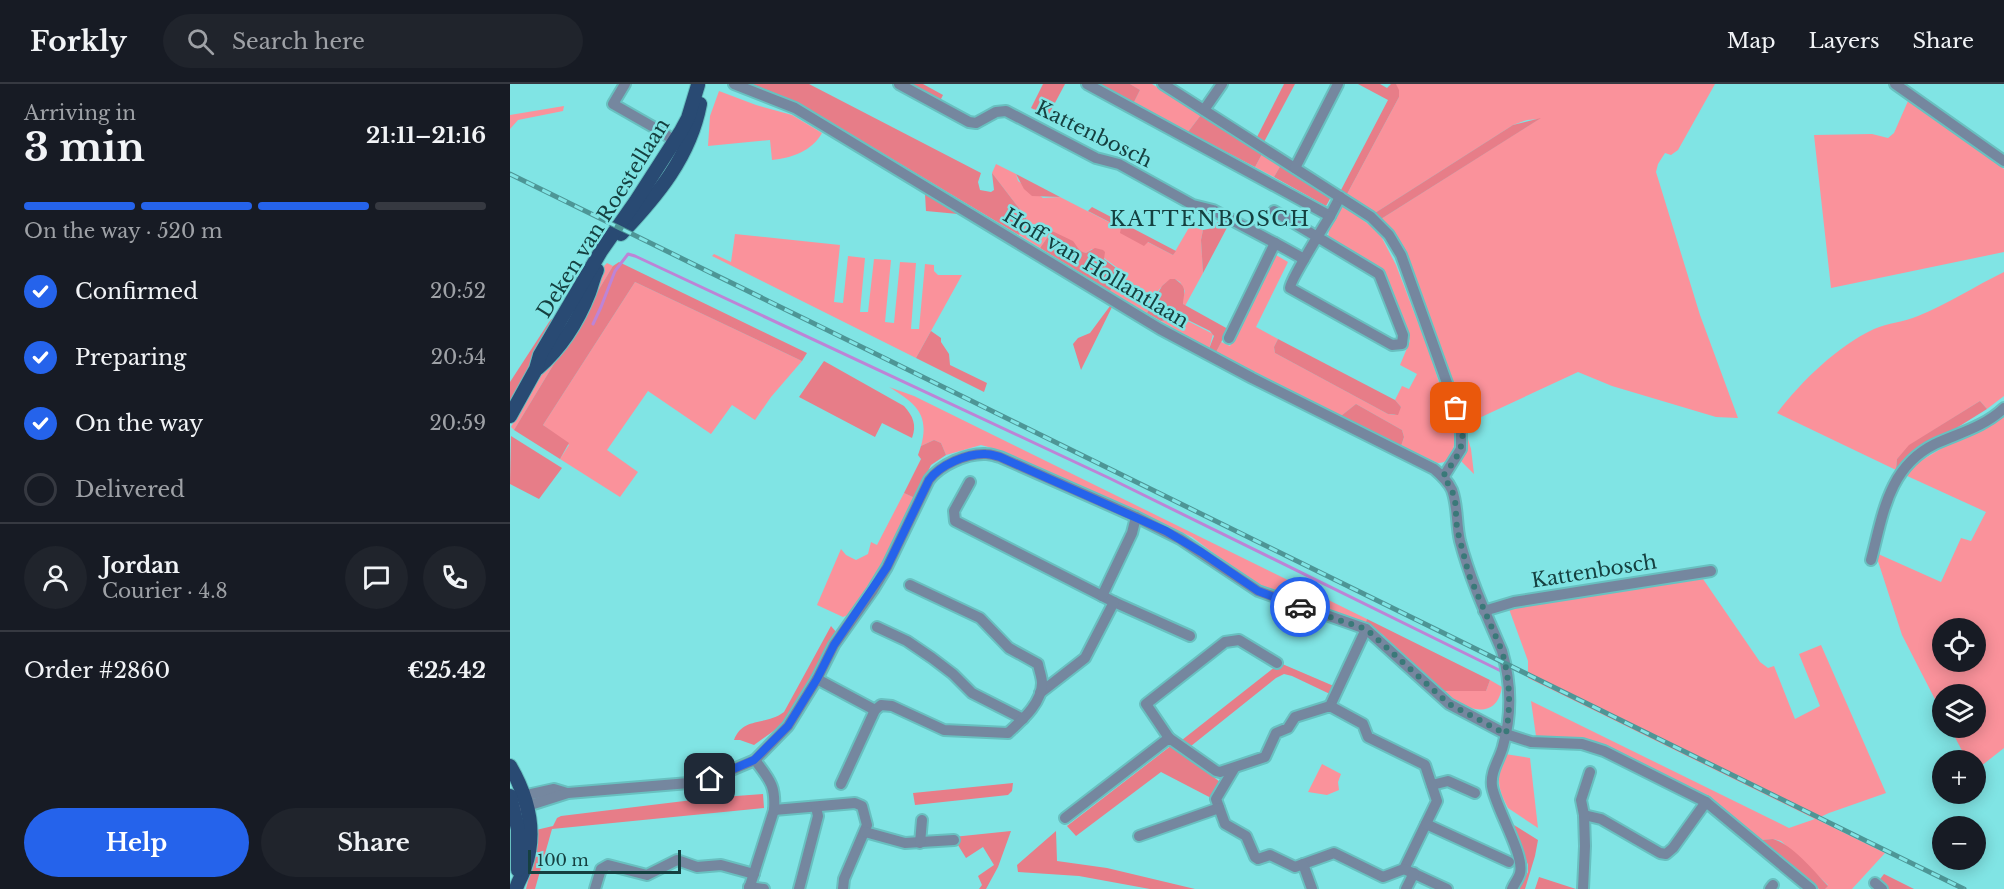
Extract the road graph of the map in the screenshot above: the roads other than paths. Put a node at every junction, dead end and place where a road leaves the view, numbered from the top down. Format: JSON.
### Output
{"nodes":[{"id":1,"x":625,"y":84,"type":"edge"},
{"id":2,"x":698,"y":84,"type":"edge"},
{"id":3,"x":734,"y":84,"type":"edge"},
{"id":4,"x":899,"y":84,"type":"edge"},
{"id":5,"x":1087,"y":84,"type":"edge"},
{"id":6,"x":1163,"y":84,"type":"edge"},
{"id":7,"x":1222,"y":84,"type":"edge"},
{"id":8,"x":1338,"y":84,"type":"edge"},
{"id":9,"x":1895,"y":84,"type":"edge"},
{"id":10,"x":1204,"y":110,"type":"junction"},
{"id":11,"x":680,"y":145,"type":"junction"},
{"id":12,"x":2004,"y":160,"type":"edge"},
{"id":13,"x":1296,"y":168,"type":"junction"},
{"id":14,"x":1340,"y":197,"type":"junction"},
{"id":15,"x":1274,"y":211,"type":"dead end"},
{"id":16,"x":1330,"y":216,"type":"junction"},
{"id":17,"x":1318,"y":237,"type":"junction"},
{"id":18,"x":1275,"y":243,"type":"junction"},
{"id":19,"x":1304,"y":259,"type":"junction"},
{"id":20,"x":1229,"y":338,"type":"dead end"},
{"id":21,"x":2004,"y":408,"type":"edge"},
{"id":22,"x":510,"y":416,"type":"edge"},
{"id":23,"x":1443,"y":476,"type":"junction"},
{"id":24,"x":970,"y":482,"type":"dead end"},
{"id":25,"x":1136,"y":517,"type":"junction"},
{"id":26,"x":1871,"y":560,"type":"dead end"},
{"id":27,"x":1711,"y":571,"type":"dead end"},
{"id":28,"x":910,"y":585,"type":"dead end"},
{"id":29,"x":1102,"y":596,"type":"junction"},
{"id":30,"x":1113,"y":602,"type":"junction"},
{"id":31,"x":1484,"y":611,"type":"junction"},
{"id":32,"x":877,"y":627,"type":"dead end"},
{"id":33,"x":1366,"y":629,"type":"junction"},
{"id":34,"x":1190,"y":636,"type":"dead end"},
{"id":35,"x":1276,"y":663,"type":"dead end"},
{"id":36,"x":817,"y":679,"type":"junction"},
{"id":37,"x":1040,"y":693,"type":"junction"},
{"id":38,"x":1330,"y":706,"type":"junction"},
{"id":39,"x":875,"y":710,"type":"junction"},
{"id":40,"x":1023,"y":719,"type":"junction"},
{"id":41,"x":1506,"y":734,"type":"junction"},
{"id":42,"x":1169,"y":738,"type":"junction"},
{"id":43,"x":754,"y":760,"type":"junction"},
{"id":44,"x":510,"y":766,"type":"edge"},
{"id":45,"x":1235,"y":767,"type":"junction"},
{"id":46,"x":1590,"y":771,"type":"dead end"},
{"id":47,"x":841,"y":784,"type":"dead end"},
{"id":48,"x":1432,"y":785,"type":"junction"},
{"id":49,"x":1475,"y":793,"type":"dead end"},
{"id":50,"x":518,"y":801,"type":"edge"},
{"id":51,"x":1706,"y":802,"type":"junction"},
{"id":52,"x":816,"y":807,"type":"junction"},
{"id":53,"x":1220,"y":808,"type":"junction"},
{"id":54,"x":774,"y":810,"type":"junction"},
{"id":55,"x":1584,"y":815,"type":"junction"},
{"id":56,"x":1065,"y":818,"type":"dead end"},
{"id":57,"x":922,"y":820,"type":"dead end"},
{"id":58,"x":1426,"y":824,"type":"junction"},
{"id":59,"x":865,"y":832,"type":"junction"},
{"id":60,"x":1139,"y":836,"type":"dead end"},
{"id":61,"x":954,"y":840,"type":"dead end"},
{"id":62,"x":920,"y":843,"type":"junction"},
{"id":63,"x":1509,"y":862,"type":"dead end"},
{"id":64,"x":1303,"y":864,"type":"junction"},
{"id":65,"x":1409,"y":871,"type":"junction"},
{"id":66,"x":754,"y":874,"type":"junction"},
{"id":67,"x":517,"y":887,"type":"edge"},
{"id":68,"x":749,"y":888,"type":"edge"},
{"id":69,"x":595,"y":889,"type":"edge"},
{"id":70,"x":764,"y":889,"type":"edge"},
{"id":71,"x":799,"y":889,"type":"edge"},
{"id":72,"x":843,"y":889,"type":"edge"},
{"id":73,"x":1312,"y":889,"type":"edge"},
{"id":74,"x":1406,"y":889,"type":"edge"},
{"id":75,"x":1446,"y":889,"type":"edge"},
{"id":76,"x":1512,"y":889,"type":"edge"},
{"id":77,"x":1583,"y":889,"type":"edge"},
{"id":78,"x":1811,"y":889,"type":"edge"}],
"edges":[{"from":1,"to":11,"type":"street"},
{"from":2,"to":11,"type":"main road","name":"Deken van Roestellaan"},
{"from":3,"to":23,"type":"street","name":"Hoff van Hollantlaan"},
{"from":4,"to":18,"type":"street","name":"Kattenbosch"},
{"from":5,"to":16,"type":"street","name":"Kattenbosch"},
{"from":6,"to":10,"type":"street"},
{"from":7,"to":10,"type":"street"},
{"from":8,"to":13,"type":"street"},
{"from":9,"to":12,"type":"street"},
{"from":10,"to":13,"type":"street"},
{"from":11,"to":22,"type":"main road","name":"Deken van Roestellaan"},
{"from":13,"to":14,"type":"street"},
{"from":14,"to":16,"type":"street"},
{"from":14,"to":23,"type":"street"},
{"from":15,"to":17,"type":"street"},
{"from":16,"to":17,"type":"street"},
{"from":17,"to":19,"type":"street"},
{"from":17,"to":19,"type":"street"},
{"from":18,"to":19,"type":"street","name":"Kattenbosch"},
{"from":18,"to":20,"type":"street"},
{"from":21,"to":26,"type":"street"},
{"from":23,"to":31,"type":"street"},
{"from":24,"to":29,"type":"street"},
{"from":25,"to":29,"type":"street"},
{"from":25,"to":33,"type":"street"},
{"from":25,"to":36,"type":"street"},
{"from":27,"to":31,"type":"street","name":"Kattenbosch"},
{"from":28,"to":37,"type":"street"},
{"from":29,"to":30,"type":"street"},
{"from":30,"to":34,"type":"street"},
{"from":30,"to":37,"type":"street"},
{"from":31,"to":41,"type":"street"},
{"from":32,"to":40,"type":"street"},
{"from":33,"to":38,"type":"street"},
{"from":33,"to":41,"type":"street"},
{"from":35,"to":42,"type":"street"},
{"from":36,"to":39,"type":"street"},
{"from":36,"to":43,"type":"street"},
{"from":37,"to":40,"type":"street"},
{"from":38,"to":45,"type":"street"},
{"from":38,"to":48,"type":"street"},
{"from":39,"to":40,"type":"street"},
{"from":39,"to":47,"type":"street"},
{"from":41,"to":51,"type":"street"},
{"from":41,"to":76,"type":"street"},
{"from":42,"to":45,"type":"street"},
{"from":42,"to":56,"type":"street"},
{"from":43,"to":50,"type":"street"},
{"from":43,"to":54,"type":"street"},
{"from":44,"to":50,"type":"main road"},
{"from":45,"to":53,"type":"street"},
{"from":46,"to":55,"type":"street"},
{"from":48,"to":49,"type":"street"},
{"from":48,"to":58,"type":"street"},
{"from":50,"to":67,"type":"main road"},
{"from":51,"to":55,"type":"street"},
{"from":51,"to":78,"type":"street"},
{"from":52,"to":54,"type":"street"},
{"from":52,"to":59,"type":"street"},
{"from":52,"to":71,"type":"street"},
{"from":53,"to":60,"type":"street"},
{"from":53,"to":64,"type":"street"},
{"from":54,"to":66,"type":"street"},
{"from":55,"to":77,"type":"street"},
{"from":57,"to":62,"type":"street"},
{"from":58,"to":63,"type":"street"},
{"from":58,"to":65,"type":"street"},
{"from":59,"to":62,"type":"street"},
{"from":59,"to":72,"type":"street"},
{"from":61,"to":62,"type":"street"},
{"from":64,"to":65,"type":"street"},
{"from":64,"to":73,"type":"street"},
{"from":65,"to":74,"type":"street"},
{"from":65,"to":75,"type":"street"},
{"from":66,"to":68,"type":"street"},
{"from":66,"to":69,"type":"street"},
{"from":68,"to":70,"type":"street"}]}
